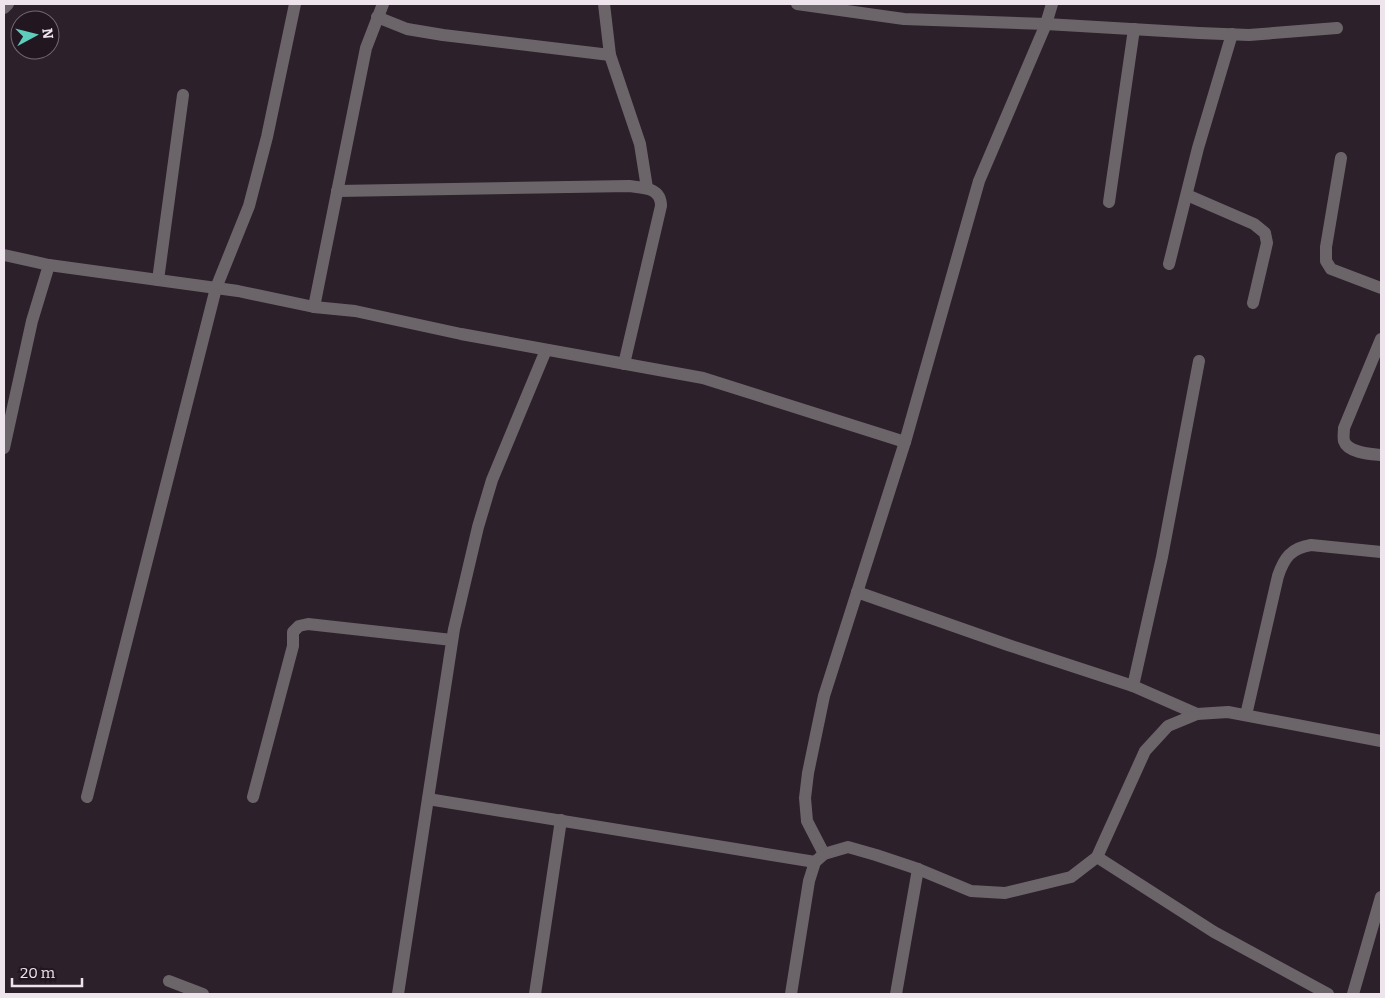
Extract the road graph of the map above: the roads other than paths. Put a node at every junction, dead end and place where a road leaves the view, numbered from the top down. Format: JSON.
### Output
{"nodes":[{"id":1,"x":8,"y":4,"type":"edge"},
{"id":2,"x":294,"y":4,"type":"edge"},
{"id":3,"x":383,"y":4,"type":"edge"},
{"id":4,"x":604,"y":4,"type":"edge"},
{"id":5,"x":797,"y":4,"type":"edge"},
{"id":6,"x":1052,"y":4,"type":"edge"},
{"id":7,"x":4,"y":8,"type":"edge"},
{"id":8,"x":376,"y":18,"type":"junction"},
{"id":9,"x":1046,"y":24,"type":"junction"},
{"id":10,"x":1337,"y":28,"type":"dead end"},
{"id":11,"x":1134,"y":29,"type":"junction"},
{"id":12,"x":1232,"y":34,"type":"junction"},
{"id":13,"x":610,"y":55,"type":"junction"},
{"id":14,"x":183,"y":95,"type":"dead end"},
{"id":15,"x":1342,"y":158,"type":"dead end"},
{"id":16,"x":647,"y":188,"type":"junction"},
{"id":17,"x":337,"y":191,"type":"junction"},
{"id":18,"x":1187,"y":195,"type":"junction"},
{"id":19,"x":1109,"y":202,"type":"dead end"},
{"id":20,"x":4,"y":255,"type":"edge"},
{"id":21,"x":1170,"y":264,"type":"dead end"},
{"id":22,"x":49,"y":265,"type":"junction"},
{"id":23,"x":158,"y":280,"type":"junction"},
{"id":24,"x":216,"y":288,"type":"junction"},
{"id":25,"x":1381,"y":288,"type":"edge"},
{"id":26,"x":1253,"y":303,"type":"dead end"},
{"id":27,"x":314,"y":307,"type":"junction"},
{"id":28,"x":1381,"y":340,"type":"edge"},
{"id":29,"x":546,"y":350,"type":"junction"},
{"id":30,"x":1199,"y":361,"type":"dead end"},
{"id":31,"x":624,"y":364,"type":"junction"},
{"id":32,"x":905,"y":442,"type":"junction"},
{"id":33,"x":4,"y":448,"type":"edge"},
{"id":34,"x":1381,"y":455,"type":"edge"},
{"id":35,"x":1381,"y":552,"type":"edge"},
{"id":36,"x":857,"y":592,"type":"junction"},
{"id":37,"x":452,"y":640,"type":"junction"},
{"id":38,"x":1133,"y":686,"type":"junction"},
{"id":39,"x":1197,"y":714,"type":"junction"},
{"id":40,"x":1246,"y":716,"type":"junction"},
{"id":41,"x":1381,"y":741,"type":"edge"},
{"id":42,"x":87,"y":797,"type":"dead end"},
{"id":43,"x":253,"y":797,"type":"dead end"},
{"id":44,"x":428,"y":799,"type":"junction"},
{"id":45,"x":561,"y":820,"type":"junction"},
{"id":46,"x":819,"y":858,"type":"junction"},
{"id":47,"x":1097,"y":858,"type":"junction"},
{"id":48,"x":918,"y":869,"type":"junction"},
{"id":49,"x":1381,"y":897,"type":"edge"},
{"id":50,"x":169,"y":982,"type":"dead end"},
{"id":51,"x":1309,"y":989,"type":"edge"},
{"id":52,"x":203,"y":994,"type":"edge"},
{"id":53,"x":398,"y":994,"type":"edge"},
{"id":54,"x":535,"y":994,"type":"edge"},
{"id":55,"x":791,"y":994,"type":"edge"},
{"id":56,"x":896,"y":994,"type":"edge"},
{"id":57,"x":1328,"y":994,"type":"edge"},
{"id":58,"x":1353,"y":994,"type":"edge"}],
"edges":[{"from":1,"to":7,"type":"street"},
{"from":2,"to":24,"type":"street"},
{"from":3,"to":8,"type":"street"},
{"from":4,"to":13,"type":"street"},
{"from":5,"to":9,"type":"street"},
{"from":6,"to":9,"type":"street"},
{"from":8,"to":13,"type":"street"},
{"from":8,"to":17,"type":"street"},
{"from":9,"to":11,"type":"street"},
{"from":9,"to":32,"type":"street"},
{"from":10,"to":12,"type":"street"},
{"from":11,"to":12,"type":"street"},
{"from":11,"to":19,"type":"street"},
{"from":12,"to":18,"type":"street"},
{"from":13,"to":16,"type":"street"},
{"from":14,"to":23,"type":"street"},
{"from":15,"to":25,"type":"street"},
{"from":16,"to":17,"type":"street"},
{"from":16,"to":31,"type":"street"},
{"from":17,"to":27,"type":"street"},
{"from":18,"to":21,"type":"street"},
{"from":18,"to":26,"type":"street"},
{"from":20,"to":22,"type":"street"},
{"from":22,"to":23,"type":"street"},
{"from":22,"to":33,"type":"street"},
{"from":23,"to":24,"type":"street"},
{"from":24,"to":27,"type":"street"},
{"from":24,"to":42,"type":"street"},
{"from":27,"to":29,"type":"street"},
{"from":28,"to":34,"type":"street"},
{"from":29,"to":31,"type":"street"},
{"from":29,"to":37,"type":"street"},
{"from":30,"to":38,"type":"street"},
{"from":31,"to":32,"type":"street"},
{"from":32,"to":36,"type":"street"},
{"from":35,"to":40,"type":"street"},
{"from":36,"to":38,"type":"street"},
{"from":36,"to":46,"type":"street"},
{"from":37,"to":43,"type":"street"},
{"from":37,"to":44,"type":"street"},
{"from":38,"to":39,"type":"street"},
{"from":39,"to":40,"type":"street"},
{"from":39,"to":47,"type":"street"},
{"from":40,"to":41,"type":"street"},
{"from":44,"to":45,"type":"street"},
{"from":44,"to":53,"type":"street"},
{"from":45,"to":46,"type":"street"},
{"from":45,"to":54,"type":"street"},
{"from":46,"to":48,"type":"street"},
{"from":46,"to":55,"type":"street"},
{"from":47,"to":48,"type":"street"},
{"from":47,"to":51,"type":"street"},
{"from":48,"to":56,"type":"street"},
{"from":49,"to":58,"type":"street"},
{"from":50,"to":52,"type":"street"},
{"from":51,"to":57,"type":"street"}]}
